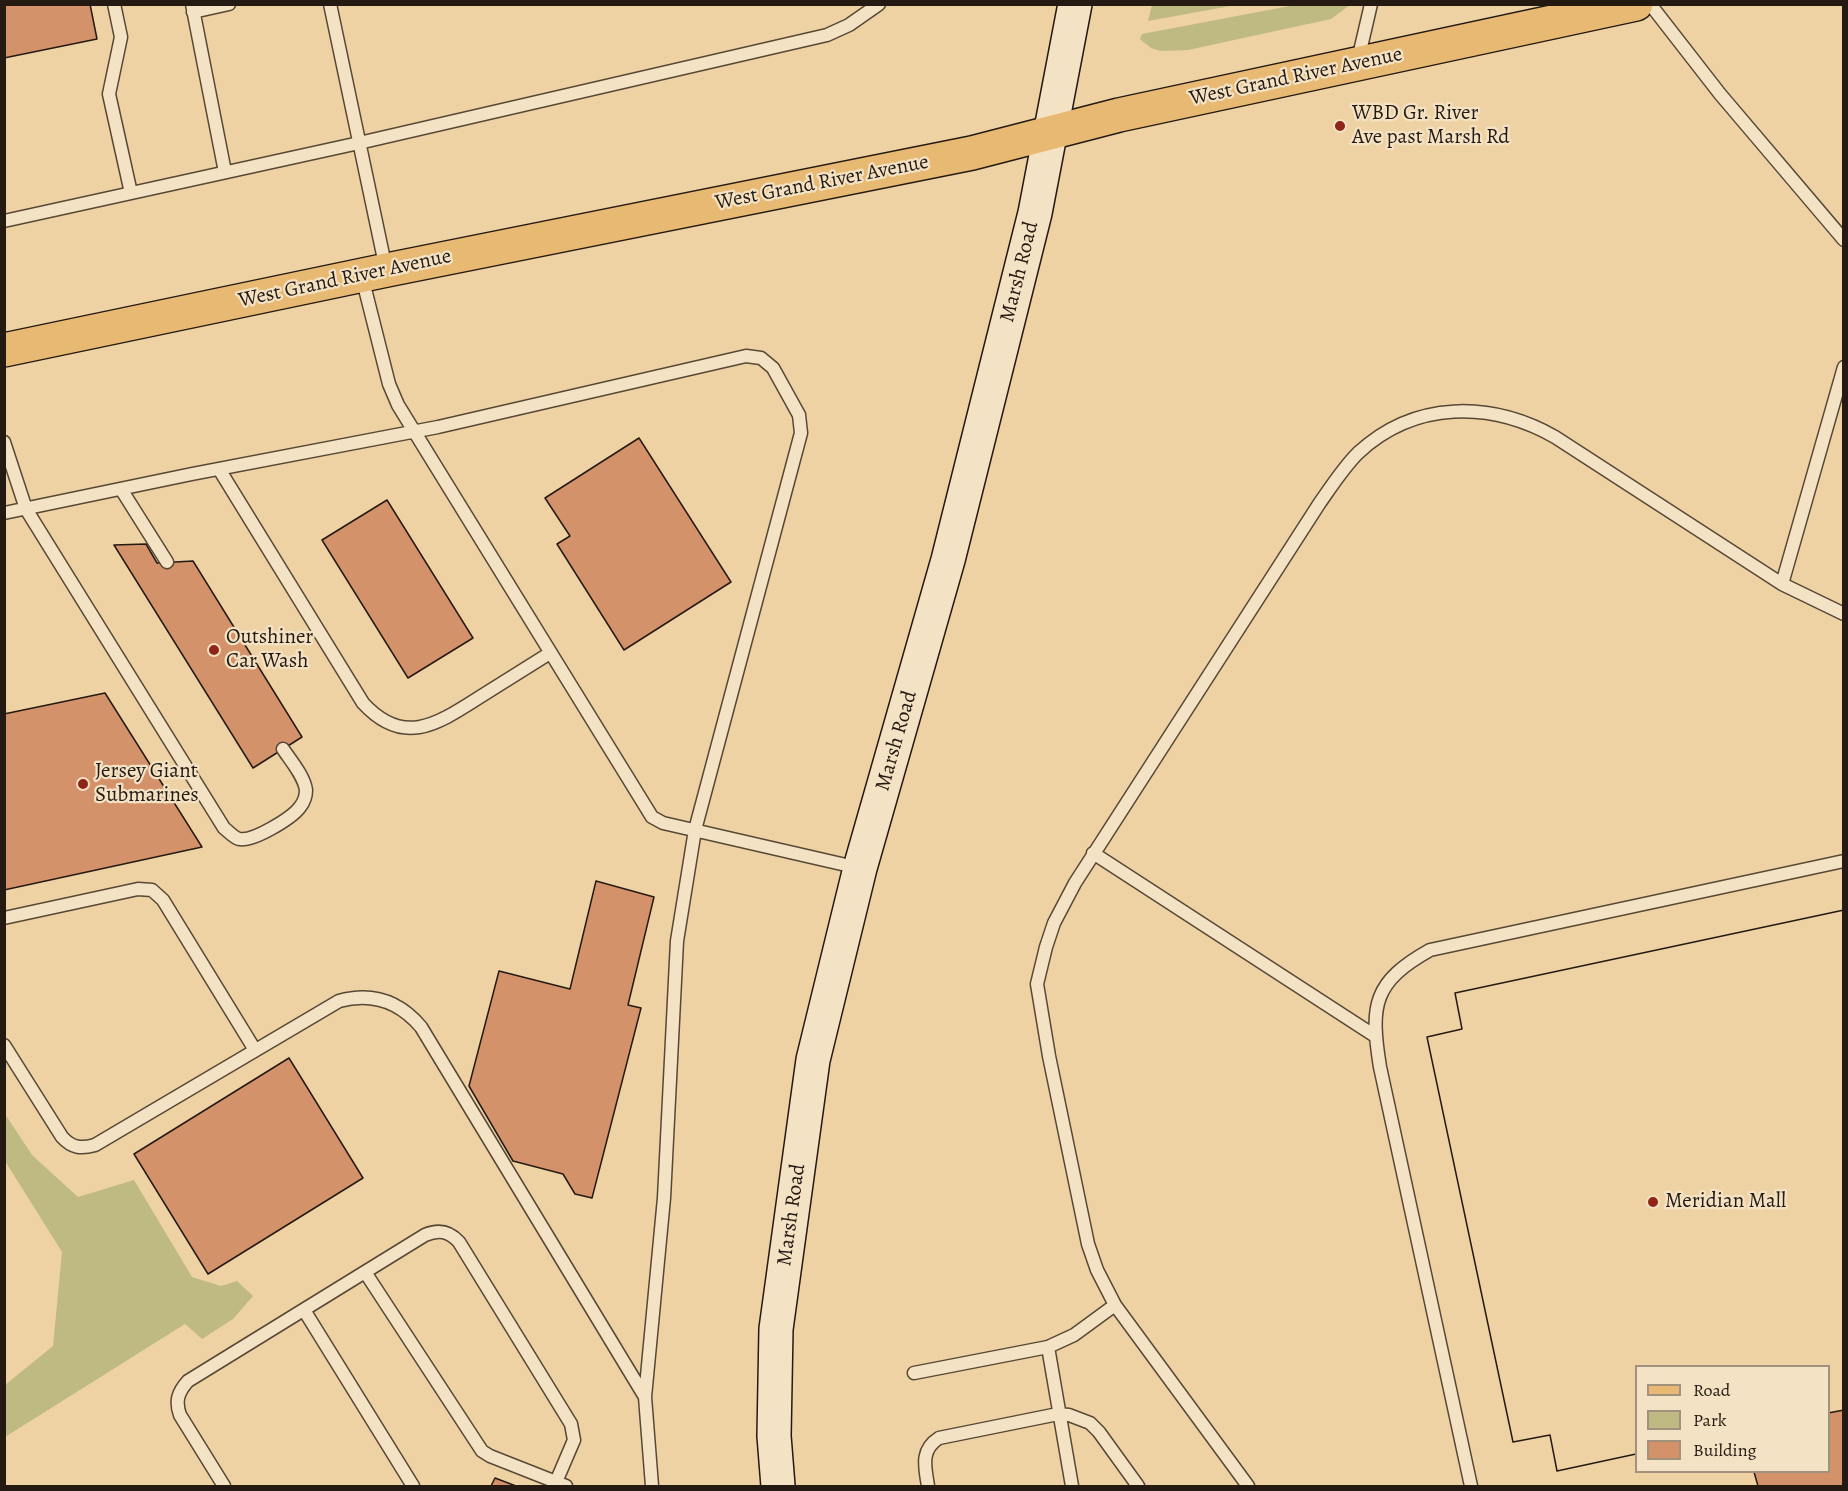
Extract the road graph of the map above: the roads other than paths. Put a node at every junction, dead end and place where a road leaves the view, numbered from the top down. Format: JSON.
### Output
{"nodes":[{"id":1,"x":114,"y":4,"type":"edge"},
{"id":2,"x":229,"y":4,"type":"edge"},
{"id":3,"x":330,"y":4,"type":"edge"},
{"id":4,"x":879,"y":4,"type":"edge"},
{"id":5,"x":1075,"y":4,"type":"edge"},
{"id":6,"x":1371,"y":4,"type":"edge"},
{"id":7,"x":1636,"y":4,"type":"edge"},
{"id":8,"x":1650,"y":4,"type":"edge"},
{"id":9,"x":192,"y":8,"type":"edge"},
{"id":10,"x":1357,"y":64,"type":"junction"},
{"id":11,"x":1050,"y":133,"type":"junction"},
{"id":12,"x":359,"y":143,"type":"junction"},
{"id":13,"x":225,"y":172,"type":"junction"},
{"id":14,"x":131,"y":193,"type":"junction"},
{"id":15,"x":4,"y":221,"type":"edge"},
{"id":16,"x":1844,"y":240,"type":"edge"},
{"id":17,"x":374,"y":273,"type":"junction"},
{"id":18,"x":4,"y":350,"type":"edge"},
{"id":19,"x":1844,"y":367,"type":"edge"},
{"id":20,"x":414,"y":431,"type":"junction"},
{"id":21,"x":4,"y":442,"type":"edge"},
{"id":22,"x":219,"y":469,"type":"junction"},
{"id":23,"x":121,"y":489,"type":"junction"},
{"id":24,"x":26,"y":509,"type":"junction"},
{"id":25,"x":4,"y":513,"type":"edge"},
{"id":26,"x":167,"y":562,"type":"dead end"},
{"id":27,"x":1782,"y":584,"type":"junction"},
{"id":28,"x":1844,"y":614,"type":"edge"},
{"id":29,"x":550,"y":653,"type":"junction"},
{"id":30,"x":283,"y":749,"type":"dead end"},
{"id":31,"x":695,"y":830,"type":"junction"},
{"id":32,"x":1093,"y":853,"type":"junction"},
{"id":33,"x":1844,"y":861,"type":"edge"},
{"id":34,"x":860,"y":868,"type":"junction"},
{"id":35,"x":4,"y":918,"type":"edge"},
{"id":36,"x":1375,"y":1036,"type":"junction"},
{"id":37,"x":4,"y":1045,"type":"edge"},
{"id":38,"x":255,"y":1050,"type":"junction"},
{"id":39,"x":365,"y":1272,"type":"junction"},
{"id":40,"x":1115,"y":1305,"type":"junction"},
{"id":41,"x":304,"y":1310,"type":"junction"},
{"id":42,"x":1048,"y":1347,"type":"junction"},
{"id":43,"x":914,"y":1373,"type":"dead end"},
{"id":44,"x":645,"y":1397,"type":"junction"},
{"id":45,"x":1058,"y":1414,"type":"junction"},
{"id":46,"x":561,"y":1484,"type":"edge"},
{"id":47,"x":224,"y":1486,"type":"edge"},
{"id":48,"x":413,"y":1486,"type":"edge"},
{"id":49,"x":652,"y":1486,"type":"edge"},
{"id":50,"x":778,"y":1486,"type":"edge"},
{"id":51,"x":928,"y":1486,"type":"edge"},
{"id":52,"x":1072,"y":1486,"type":"edge"},
{"id":53,"x":1138,"y":1486,"type":"edge"},
{"id":54,"x":1248,"y":1486,"type":"edge"},
{"id":55,"x":1471,"y":1486,"type":"edge"}],
"edges":[{"from":1,"to":14,"type":"lane"},
{"from":2,"to":9,"type":"lane"},
{"from":3,"to":12,"type":"lane"},
{"from":4,"to":12,"type":"lane"},
{"from":5,"to":11,"type":"main road","name":"Marsh Road"},
{"from":6,"to":10,"type":"lane"},
{"from":7,"to":10,"type":"main road","name":"West Grand River Avenue"},
{"from":8,"to":16,"type":"lane"},
{"from":9,"to":13,"type":"lane"},
{"from":10,"to":11,"type":"main road","name":"West Grand River Avenue"},
{"from":11,"to":17,"type":"main road","name":"West Grand River Avenue"},
{"from":11,"to":34,"type":"main road","name":"Marsh Road"},
{"from":12,"to":13,"type":"lane"},
{"from":12,"to":17,"type":"lane"},
{"from":13,"to":14,"type":"lane"},
{"from":14,"to":15,"type":"lane"},
{"from":17,"to":18,"type":"main road","name":"West Grand River Avenue"},
{"from":17,"to":20,"type":"lane"},
{"from":19,"to":27,"type":"lane"},
{"from":20,"to":22,"type":"lane"},
{"from":20,"to":29,"type":"lane"},
{"from":20,"to":31,"type":"lane"},
{"from":21,"to":24,"type":"lane"},
{"from":22,"to":23,"type":"lane"},
{"from":22,"to":29,"type":"lane"},
{"from":23,"to":24,"type":"lane"},
{"from":23,"to":26,"type":"lane"},
{"from":24,"to":25,"type":"lane"},
{"from":24,"to":30,"type":"lane"},
{"from":27,"to":28,"type":"lane"},
{"from":27,"to":32,"type":"lane"},
{"from":29,"to":31,"type":"lane"},
{"from":31,"to":34,"type":"lane"},
{"from":31,"to":44,"type":"lane"},
{"from":32,"to":36,"type":"lane"},
{"from":32,"to":40,"type":"lane"},
{"from":33,"to":36,"type":"lane"},
{"from":34,"to":50,"type":"main road","name":"Marsh Road"},
{"from":35,"to":38,"type":"lane"},
{"from":36,"to":55,"type":"lane"},
{"from":37,"to":38,"type":"lane"},
{"from":38,"to":44,"type":"lane"},
{"from":39,"to":41,"type":"lane"},
{"from":39,"to":46,"type":"lane"},
{"from":39,"to":46,"type":"lane"},
{"from":40,"to":42,"type":"lane"},
{"from":40,"to":54,"type":"lane"},
{"from":41,"to":47,"type":"lane"},
{"from":41,"to":48,"type":"lane"},
{"from":42,"to":43,"type":"lane"},
{"from":42,"to":45,"type":"lane"},
{"from":44,"to":49,"type":"lane"},
{"from":45,"to":51,"type":"lane"},
{"from":45,"to":52,"type":"lane"},
{"from":45,"to":53,"type":"lane"}]}
